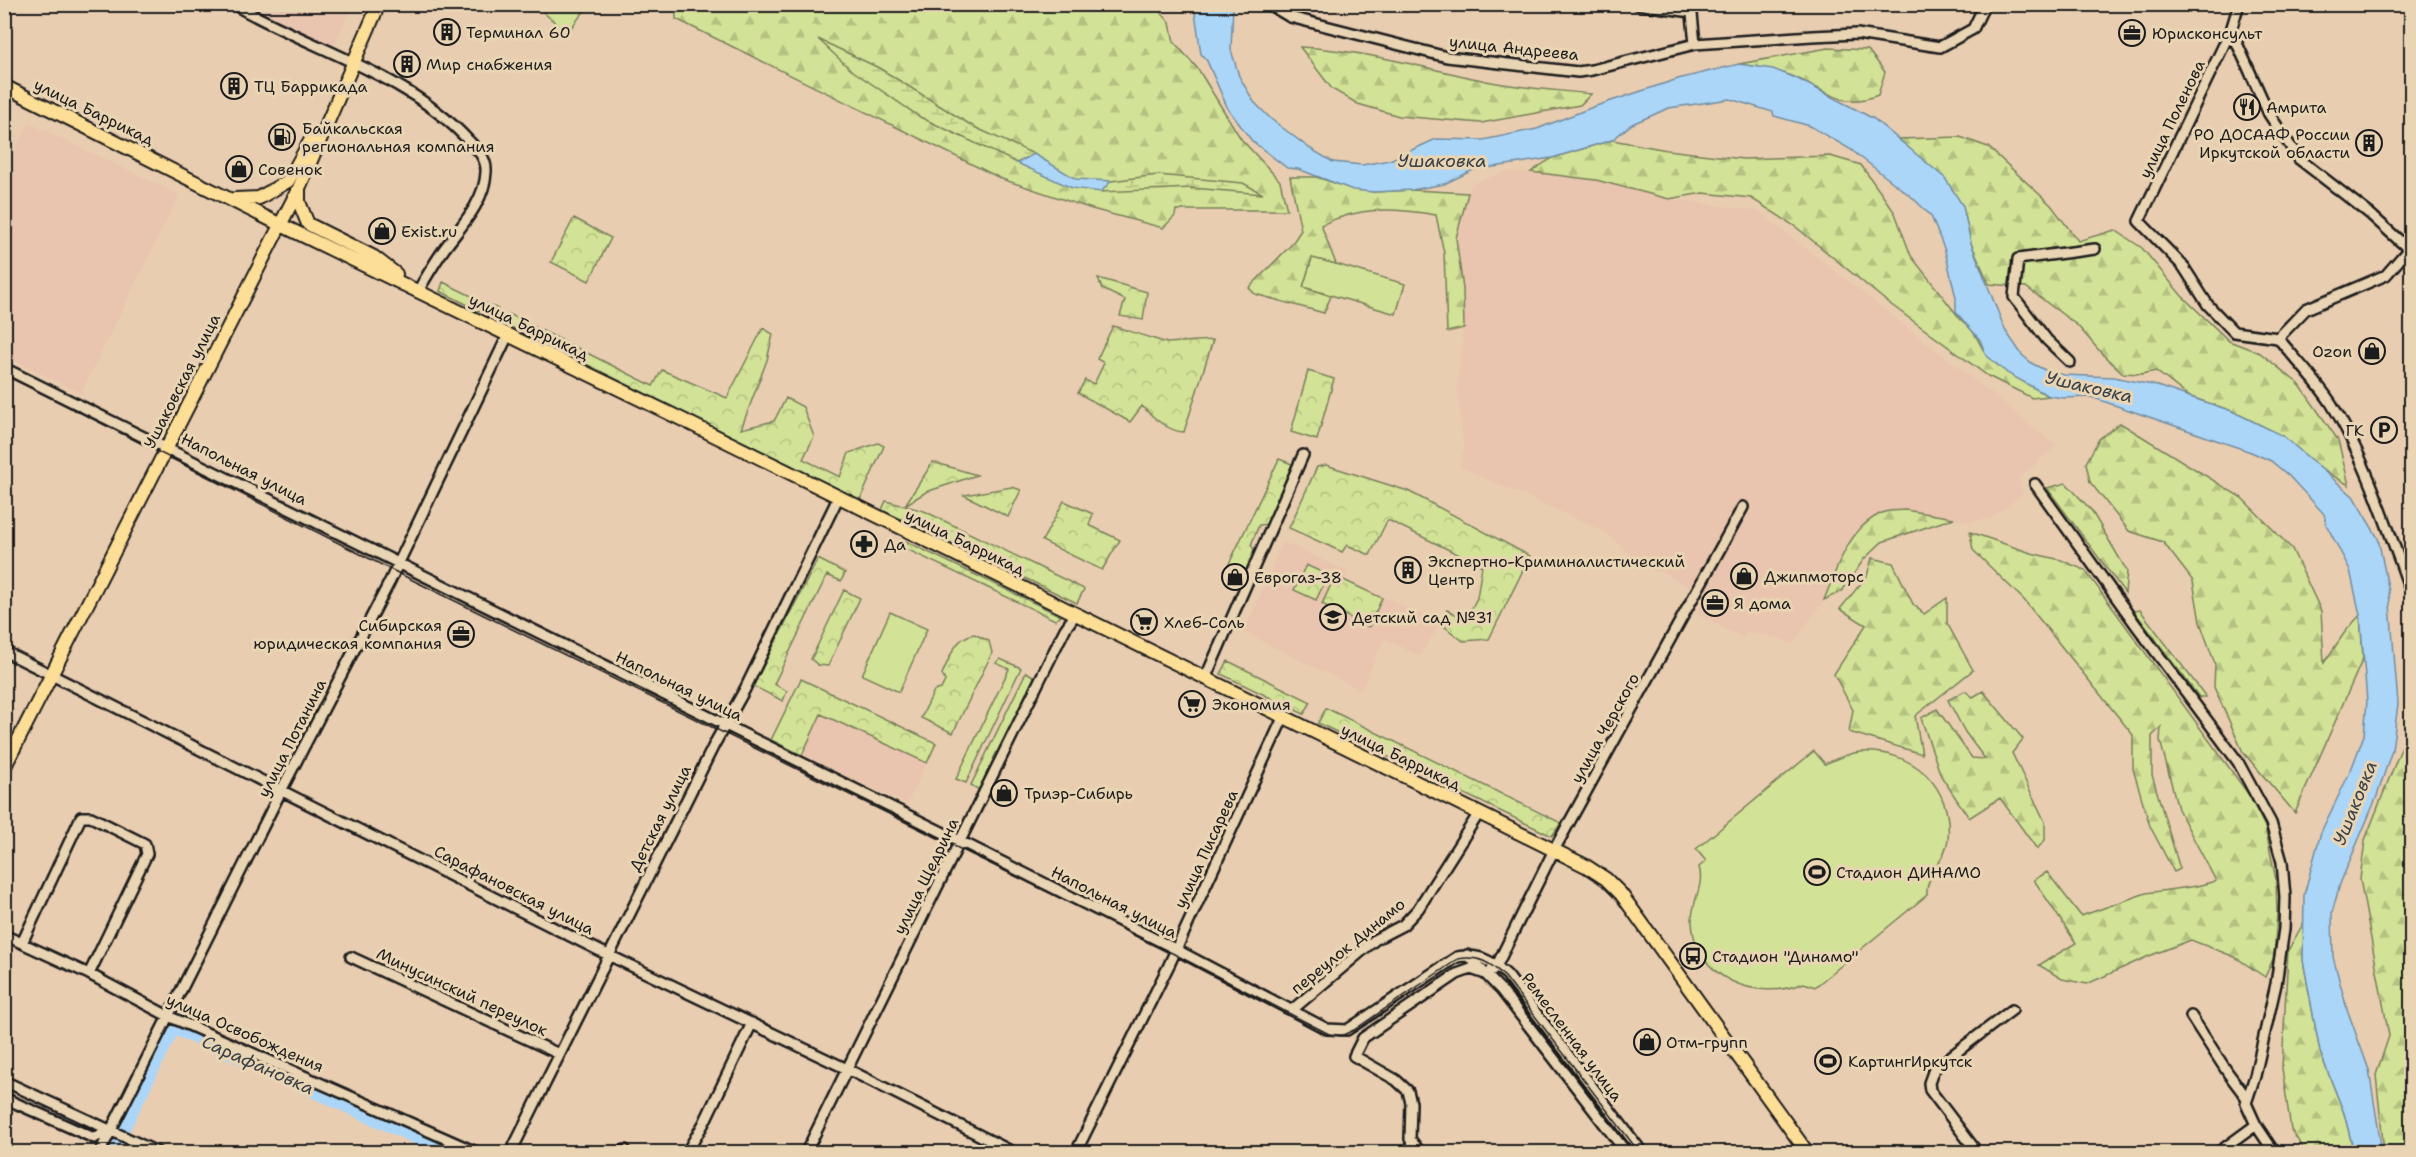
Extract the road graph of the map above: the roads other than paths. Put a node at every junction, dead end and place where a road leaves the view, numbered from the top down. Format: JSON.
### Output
{"nodes":[{"id":1,"x":233,"y":4,"type":"edge"},
{"id":2,"x":379,"y":4,"type":"edge"},
{"id":3,"x":1268,"y":4,"type":"edge"},
{"id":4,"x":1637,"y":4,"type":"edge"},
{"id":5,"x":1985,"y":4,"type":"edge"},
{"id":6,"x":2239,"y":4,"type":"edge"},
{"id":7,"x":1691,"y":8,"type":"edge"},
{"id":8,"x":2231,"y":30,"type":"junction"},
{"id":9,"x":1695,"y":44,"type":"junction"},
{"id":10,"x":352,"y":61,"type":"junction"},
{"id":11,"x":4,"y":86,"type":"edge"},
{"id":12,"x":299,"y":188,"type":"junction"},
{"id":13,"x":232,"y":200,"type":"junction"},
{"id":14,"x":279,"y":224,"type":"junction"},
{"id":15,"x":2095,"y":249,"type":"dead end"},
{"id":16,"x":2410,"y":251,"type":"edge"},
{"id":17,"x":418,"y":291,"type":"junction"},
{"id":18,"x":508,"y":335,"type":"junction"},
{"id":19,"x":2278,"y":338,"type":"junction"},
{"id":20,"x":2070,"y":362,"type":"dead end"},
{"id":21,"x":4,"y":368,"type":"edge"},
{"id":22,"x":167,"y":448,"type":"junction"},
{"id":23,"x":1303,"y":455,"type":"dead end"},
{"id":24,"x":2035,"y":484,"type":"dead end"},
{"id":25,"x":838,"y":498,"type":"junction"},
{"id":26,"x":1743,"y":507,"type":"dead end"},
{"id":27,"x":398,"y":563,"type":"junction"},
{"id":28,"x":2412,"y":595,"type":"edge"},
{"id":29,"x":1075,"y":615,"type":"junction"},
{"id":30,"x":4,"y":651,"type":"edge"},
{"id":31,"x":53,"y":675,"type":"junction"},
{"id":32,"x":1205,"y":680,"type":"junction"},
{"id":33,"x":1282,"y":718,"type":"junction"},
{"id":34,"x":726,"y":726,"type":"junction"},
{"id":35,"x":4,"y":768,"type":"edge"},
{"id":36,"x":282,"y":789,"type":"junction"},
{"id":37,"x":1479,"y":813,"type":"junction"},
{"id":38,"x":960,"y":841,"type":"junction"},
{"id":39,"x":1554,"y":850,"type":"junction"},
{"id":40,"x":4,"y":935,"type":"edge"},
{"id":41,"x":22,"y":943,"type":"junction"},
{"id":42,"x":1177,"y":950,"type":"junction"},
{"id":43,"x":609,"y":955,"type":"junction"},
{"id":44,"x":1467,"y":955,"type":"junction"},
{"id":45,"x":351,"y":957,"type":"dead end"},
{"id":46,"x":1496,"y":965,"type":"junction"},
{"id":47,"x":89,"y":974,"type":"junction"},
{"id":48,"x":1488,"y":975,"type":"junction"},
{"id":49,"x":1292,"y":1010,"type":"junction"},
{"id":50,"x":2012,"y":1010,"type":"dead end"},
{"id":51,"x":168,"y":1016,"type":"junction"},
{"id":52,"x":2191,"y":1016,"type":"dead end"},
{"id":53,"x":752,"y":1023,"type":"junction"},
{"id":54,"x":559,"y":1054,"type":"junction"},
{"id":55,"x":847,"y":1069,"type":"junction"},
{"id":56,"x":4,"y":1081,"type":"edge"},
{"id":57,"x":2246,"y":1097,"type":"junction"},
{"id":58,"x":4,"y":1098,"type":"edge"},
{"id":59,"x":2256,"y":1125,"type":"junction"},
{"id":60,"x":110,"y":1130,"type":"junction"},
{"id":61,"x":100,"y":1152,"type":"edge"},
{"id":62,"x":157,"y":1152,"type":"edge"},
{"id":63,"x":476,"y":1152,"type":"edge"},
{"id":64,"x":511,"y":1152,"type":"edge"},
{"id":65,"x":687,"y":1152,"type":"edge"},
{"id":66,"x":806,"y":1152,"type":"edge"},
{"id":67,"x":1013,"y":1152,"type":"edge"},
{"id":68,"x":1076,"y":1152,"type":"edge"},
{"id":69,"x":1420,"y":1152,"type":"edge"},
{"id":70,"x":1626,"y":1152,"type":"edge"},
{"id":71,"x":1642,"y":1152,"type":"edge"},
{"id":72,"x":1807,"y":1152,"type":"edge"},
{"id":73,"x":1977,"y":1152,"type":"edge"},
{"id":74,"x":2219,"y":1152,"type":"edge"},
{"id":75,"x":2274,"y":1152,"type":"edge"}],
"edges":[{"from":1,"to":10,"type":"street"},
{"from":2,"to":10,"type":"main road","name":"Ушаковская улица"},
{"from":3,"to":9,"type":"street","name":"улица Андреева"},
{"from":4,"to":7,"type":"street"},
{"from":5,"to":9,"type":"street","name":"улица Андреева"},
{"from":6,"to":8,"type":"street","name":"улица Поленова"},
{"from":7,"to":9,"type":"street"},
{"from":8,"to":16,"type":"street"},
{"from":8,"to":19,"type":"street","name":"улица Поленова"},
{"from":10,"to":12,"type":"main road","name":"Ушаковская улица"},
{"from":10,"to":13,"type":"main road"},
{"from":10,"to":17,"type":"street"},
{"from":11,"to":13,"type":"main road","name":"улица Баррикад"},
{"from":12,"to":14,"type":"main road","name":"Ушаковская улица"},
{"from":12,"to":17,"type":"main road"},
{"from":13,"to":14,"type":"main road","name":"улица Баррикад"},
{"from":14,"to":17,"type":"main road","name":"улица Баррикад"},
{"from":14,"to":22,"type":"main road","name":"Ушаковская улица"},
{"from":15,"to":20,"type":"street"},
{"from":16,"to":19,"type":"street"},
{"from":17,"to":18,"type":"main road","name":"улица Баррикад"},
{"from":18,"to":25,"type":"main road","name":"улица Баррикад"},
{"from":18,"to":27,"type":"street","name":"улица Потанина"},
{"from":19,"to":28,"type":"street"},
{"from":21,"to":22,"type":"street","name":"Напольная улица"},
{"from":22,"to":27,"type":"street","name":"Напольная улица"},
{"from":22,"to":31,"type":"main road","name":"Ушаковская улица"},
{"from":23,"to":32,"type":"street"},
{"from":24,"to":57,"type":"street"},
{"from":25,"to":29,"type":"main road","name":"улица Баррикад"},
{"from":25,"to":34,"type":"street","name":"Детская улица"},
{"from":26,"to":39,"type":"street","name":"улица Черского"},
{"from":27,"to":34,"type":"street","name":"Напольная улица"},
{"from":27,"to":36,"type":"street","name":"улица Потанина"},
{"from":29,"to":32,"type":"main road","name":"улица Баррикад"},
{"from":29,"to":38,"type":"street","name":"улица Щедрина"},
{"from":30,"to":31,"type":"street","name":"Сарафановская улица"},
{"from":31,"to":35,"type":"main road","name":"Ушаковская улица"},
{"from":31,"to":36,"type":"street","name":"Сарафановская улица"},
{"from":32,"to":33,"type":"main road","name":"улица Баррикад"},
{"from":33,"to":37,"type":"main road","name":"улица Баррикад"},
{"from":33,"to":42,"type":"street","name":"улица Писарева"},
{"from":34,"to":38,"type":"street","name":"Напольная улица"},
{"from":34,"to":43,"type":"street","name":"Детская улица"},
{"from":36,"to":43,"type":"street","name":"Сарафановская улица"},
{"from":36,"to":51,"type":"street","name":"улица Потанина"},
{"from":37,"to":39,"type":"main road","name":"улица Баррикад"},
{"from":37,"to":49,"type":"street","name":"переулок Динамо"},
{"from":38,"to":42,"type":"street","name":"Напольная улица"},
{"from":38,"to":55,"type":"street","name":"улица Щедрина"},
{"from":39,"to":46,"type":"street","name":"улица Черского"},
{"from":39,"to":72,"type":"main road","name":"улица Баррикад"},
{"from":40,"to":41,"type":"street","name":"улица Освобождения"},
{"from":41,"to":47,"type":"street","name":"улица Освобождения"},
{"from":41,"to":47,"type":"street"},
{"from":42,"to":49,"type":"street","name":"Напольная улица"},
{"from":42,"to":68,"type":"street","name":"улица Писарева"},
{"from":43,"to":53,"type":"street","name":"Сарафановская улица"},
{"from":43,"to":54,"type":"street","name":"Детская улица"},
{"from":44,"to":46,"type":"street","name":"Ремесленная улица"},
{"from":44,"to":48,"type":"street","name":"Ремесленная улица"},
{"from":44,"to":49,"type":"street","name":"Напольная улица"},
{"from":45,"to":54,"type":"street","name":"Минусинский переулок"},
{"from":46,"to":48,"type":"street","name":"улица Черского"},
{"from":46,"to":71,"type":"street","name":"Ремесленная улица"},
{"from":47,"to":51,"type":"street","name":"улица Освобождения"},
{"from":48,"to":69,"type":"street"},
{"from":48,"to":70,"type":"street","name":"Ремесленная улица"},
{"from":50,"to":73,"type":"street"},
{"from":51,"to":60,"type":"street","name":"улица Потанина"},
{"from":51,"to":63,"type":"street","name":"улица Освобождения"},
{"from":52,"to":57,"type":"street"},
{"from":53,"to":55,"type":"street","name":"Сарафановская улица"},
{"from":53,"to":65,"type":"street"},
{"from":54,"to":64,"type":"street","name":"Детская улица"},
{"from":55,"to":66,"type":"street","name":"улица Щедрина"},
{"from":55,"to":67,"type":"street","name":"Сарафановская улица"},
{"from":56,"to":60,"type":"street"},
{"from":57,"to":59,"type":"street"},
{"from":58,"to":60,"type":"street"},
{"from":59,"to":74,"type":"street"},
{"from":59,"to":75,"type":"street"},
{"from":60,"to":61,"type":"street","name":"улица Потанина"},
{"from":60,"to":62,"type":"street"}]}
